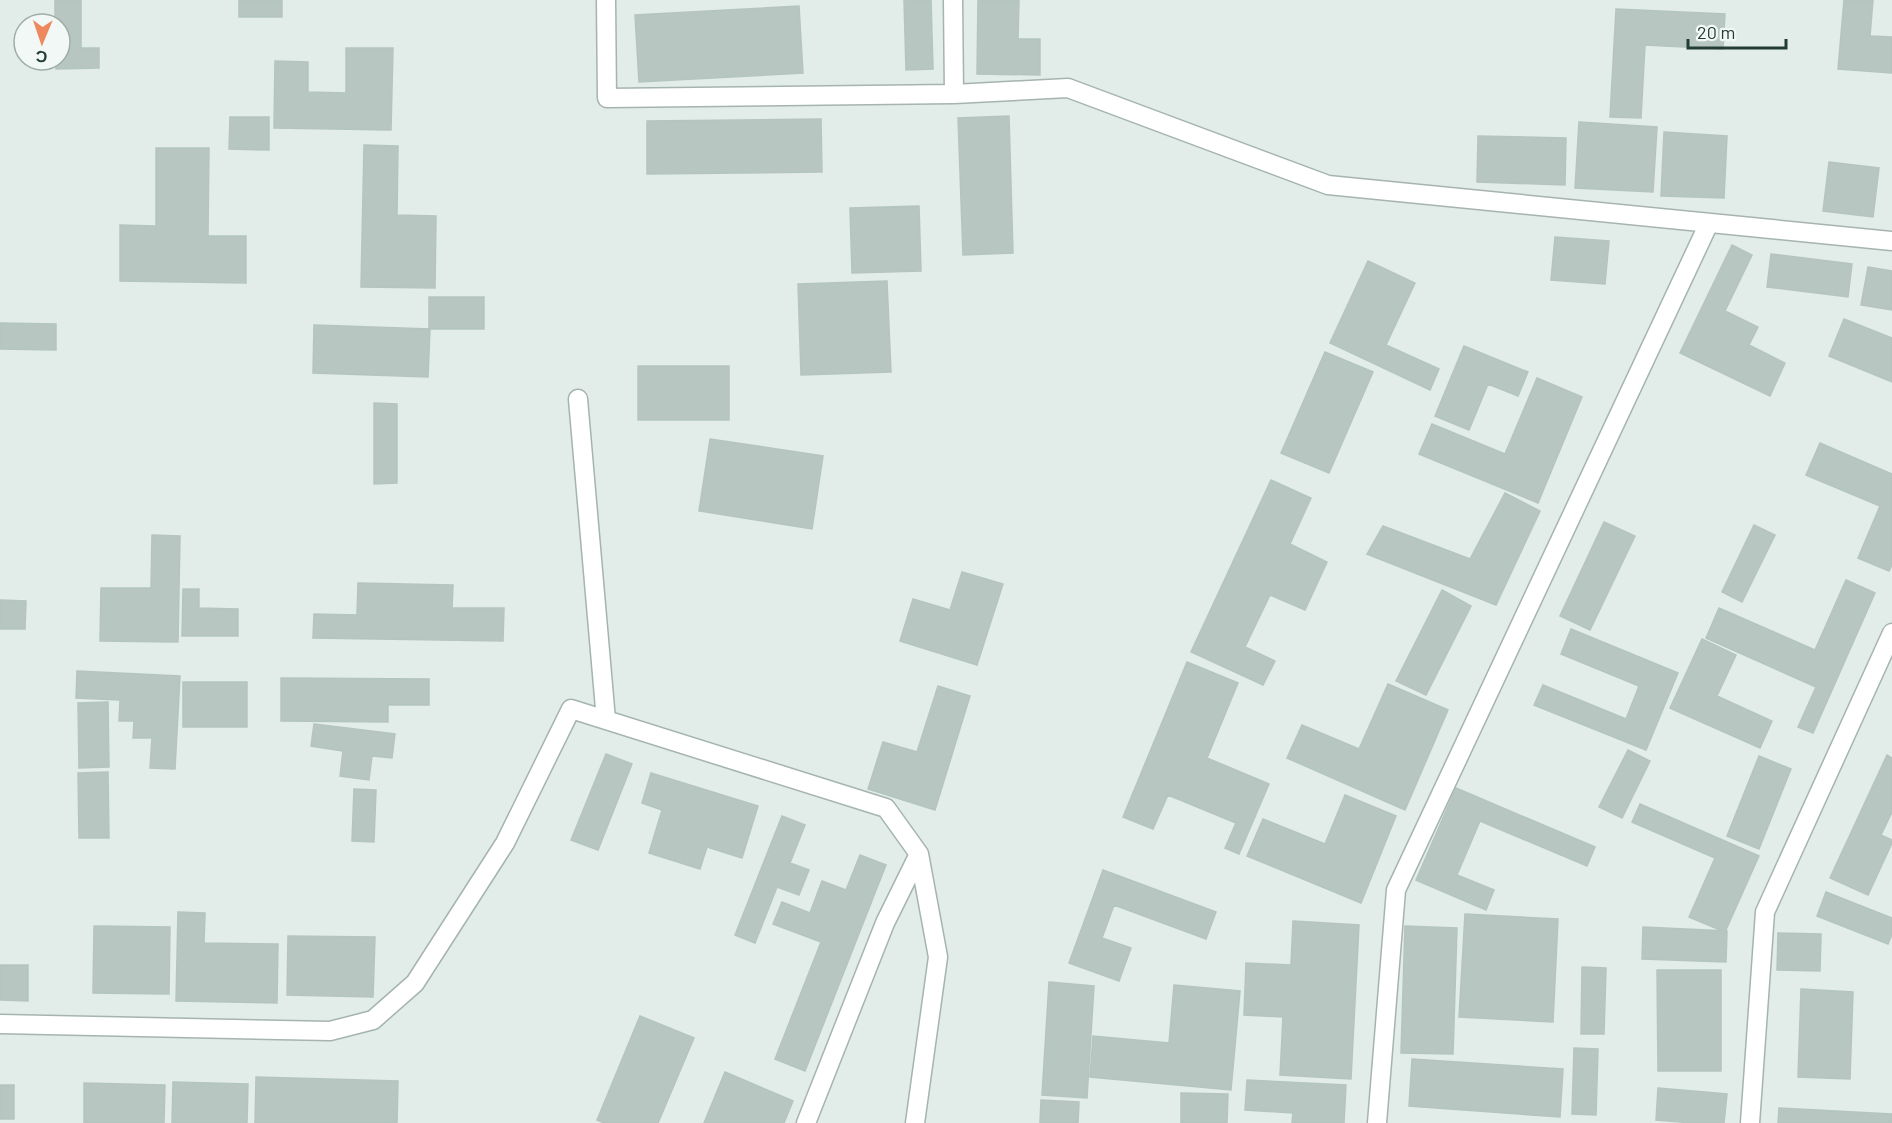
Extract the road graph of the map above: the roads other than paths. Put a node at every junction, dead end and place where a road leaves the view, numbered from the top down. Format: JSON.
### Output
{"nodes":[{"id":1,"x":606,"y":0,"type":"edge"},
{"id":2,"x":952,"y":0,"type":"edge"},
{"id":3,"x":954,"y":94,"type":"junction"},
{"id":4,"x":1708,"y":223,"type":"junction"},
{"id":5,"x":1892,"y":241,"type":"edge"},
{"id":6,"x":578,"y":399,"type":"dead end"},
{"id":7,"x":1892,"y":633,"type":"edge"},
{"id":8,"x":606,"y":720,"type":"junction"},
{"id":9,"x":919,"y":854,"type":"junction"},
{"id":10,"x":0,"y":1023,"type":"edge"},
{"id":11,"x":806,"y":1123,"type":"edge"},
{"id":12,"x":915,"y":1123,"type":"edge"},
{"id":13,"x":1377,"y":1123,"type":"edge"},
{"id":14,"x":1750,"y":1123,"type":"edge"}],
"edges":[{"from":1,"to":3,"type":"street"},
{"from":2,"to":3,"type":"street"},
{"from":3,"to":4,"type":"street"},
{"from":4,"to":5,"type":"street"},
{"from":4,"to":13,"type":"street"},
{"from":6,"to":8,"type":"street"},
{"from":7,"to":14,"type":"street"},
{"from":8,"to":9,"type":"street"},
{"from":8,"to":10,"type":"street"},
{"from":9,"to":11,"type":"street"},
{"from":9,"to":12,"type":"street"}]}
